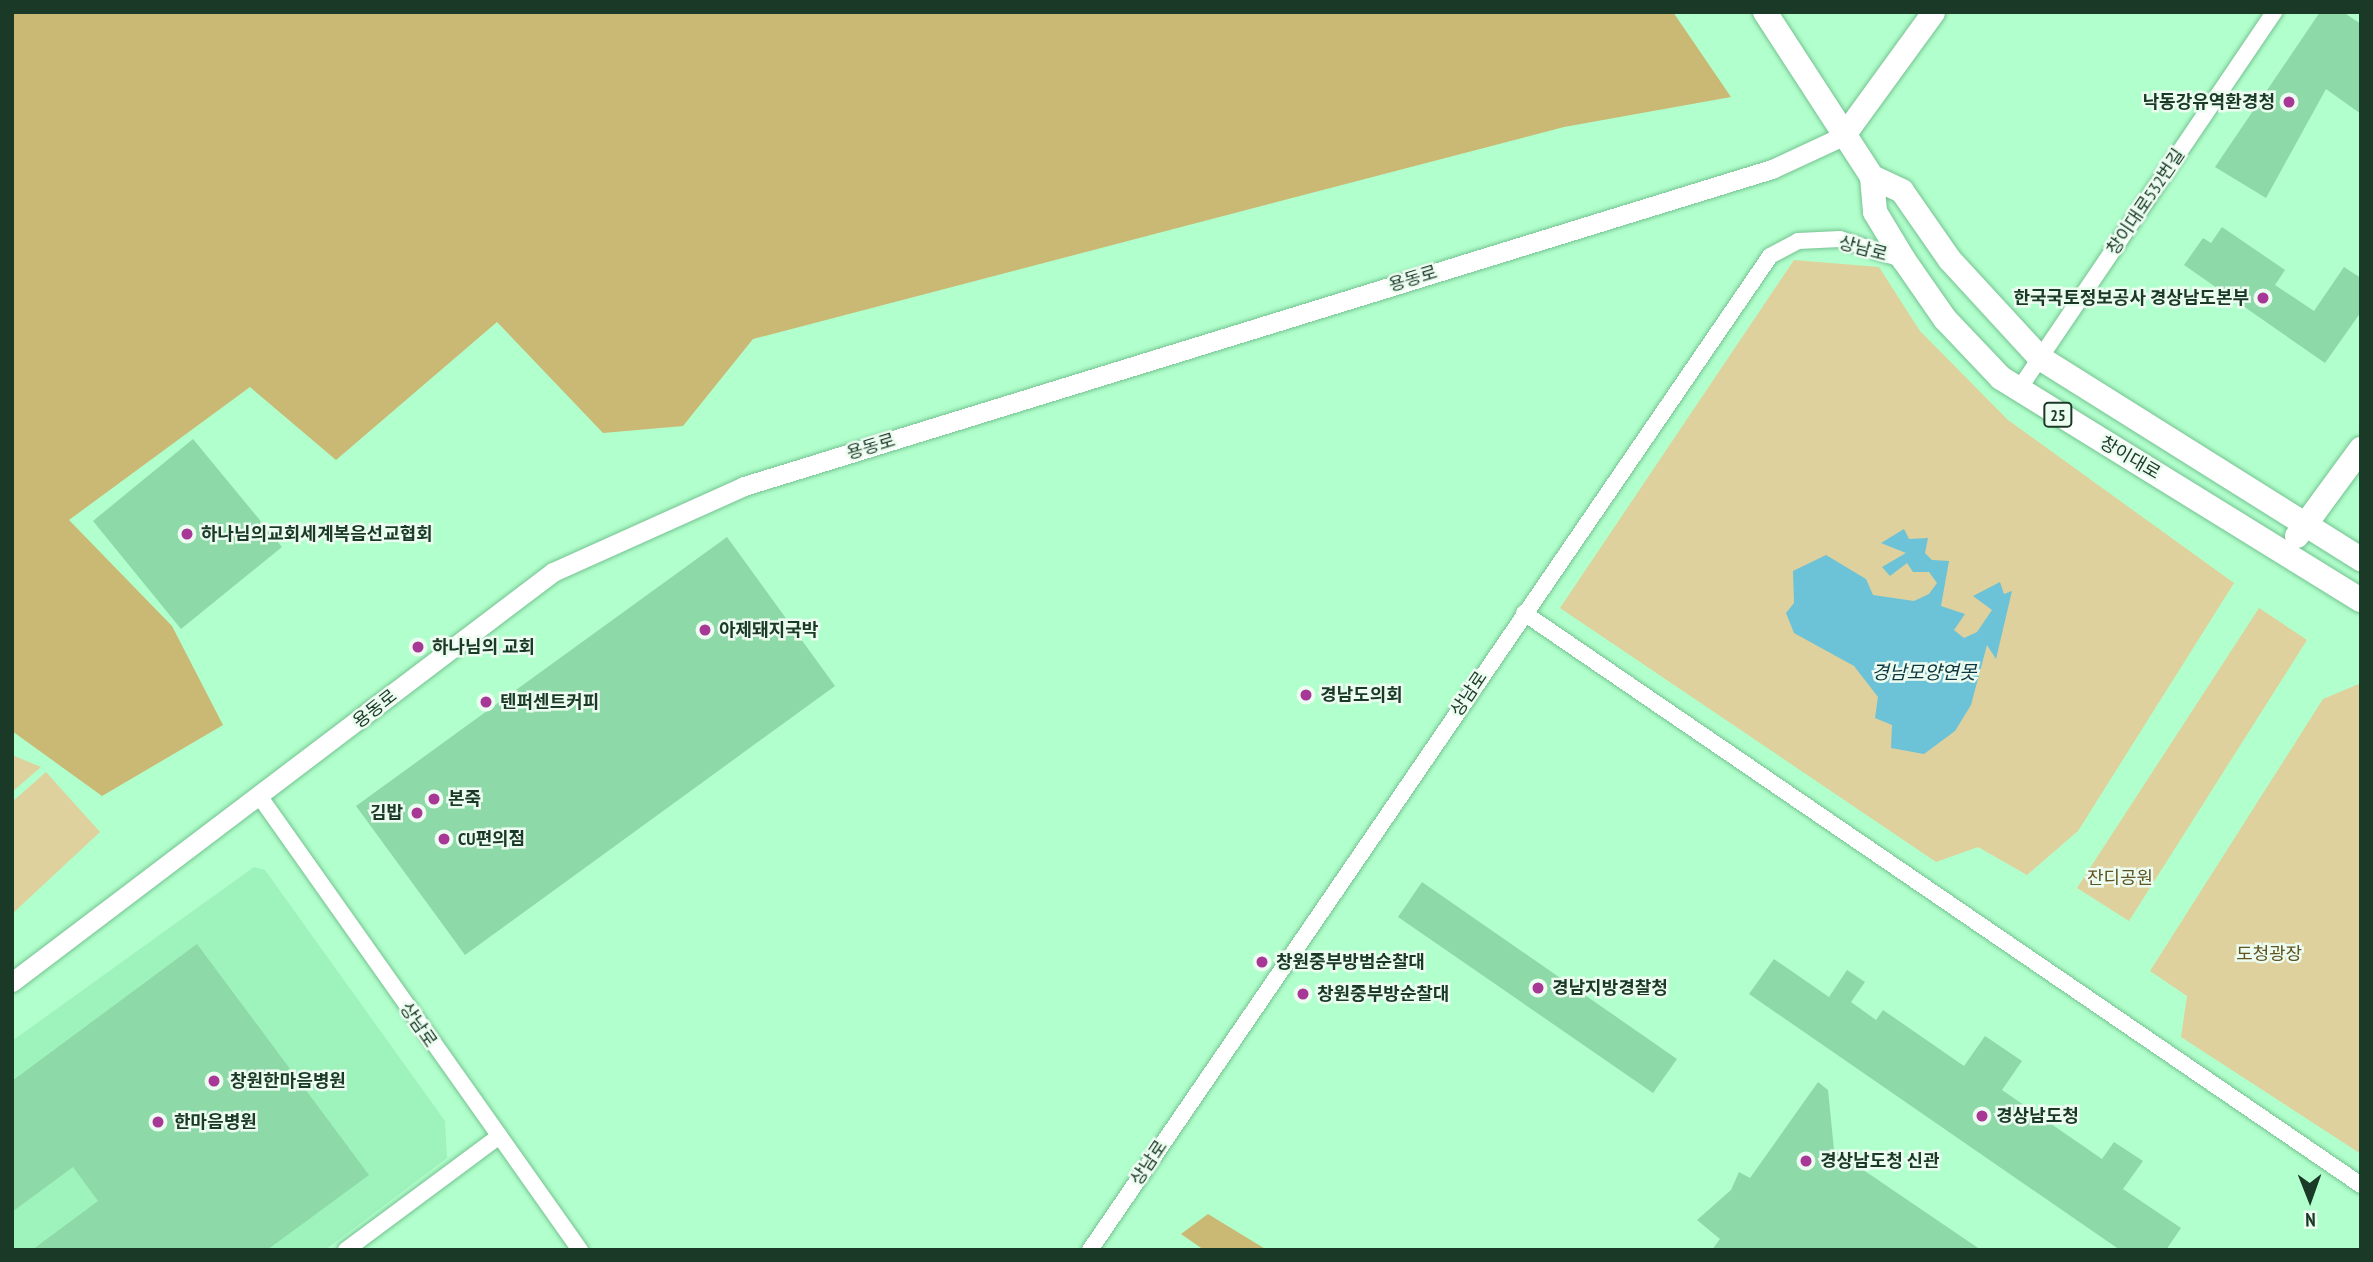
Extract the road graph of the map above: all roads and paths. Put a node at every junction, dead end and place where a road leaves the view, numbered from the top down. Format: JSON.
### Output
{"nodes":[{"id":1,"x":1765,"y":12,"type":"edge"},
{"id":2,"x":1933,"y":12,"type":"edge"},
{"id":3,"x":2274,"y":12,"type":"edge"},
{"id":4,"x":1843,"y":136,"type":"junction"},
{"id":5,"x":1872,"y":177,"type":"junction"},
{"id":6,"x":1904,"y":260,"type":"junction"},
{"id":7,"x":2040,"y":358,"type":"junction"},
{"id":8,"x":2017,"y":392,"type":"junction"},
{"id":9,"x":2361,"y":449,"type":"edge"},
{"id":10,"x":2308,"y":525,"type":"junction"},
{"id":11,"x":2285,"y":548,"type":"junction"},
{"id":12,"x":2361,"y":559,"type":"edge"},
{"id":13,"x":2360,"y":596,"type":"edge"},
{"id":14,"x":1524,"y":613,"type":"junction"},
{"id":15,"x":260,"y":797,"type":"junction"},
{"id":16,"x":12,"y":982,"type":"edge"},
{"id":17,"x":496,"y":1138,"type":"junction"},
{"id":18,"x":2361,"y":1185,"type":"edge"},
{"id":19,"x":346,"y":1250,"type":"edge"},
{"id":20,"x":580,"y":1250,"type":"edge"},
{"id":21,"x":1090,"y":1250,"type":"edge"}],
"edges":[{"from":1,"to":4,"type":"main road","name":"창이대로"},
{"from":2,"to":4,"type":"main road"},
{"from":3,"to":7,"type":"street","name":"창이대로532번길"},
{"from":4,"to":5,"type":"main road","name":"창이대로"},
{"from":4,"to":15,"type":"street","name":"용동로"},
{"from":5,"to":6,"type":"main road","name":"창이대로","number":"25"},
{"from":5,"to":7,"type":"main road","name":"창이대로"},
{"from":6,"to":8,"type":"main road","name":"창이대로","number":"25"},
{"from":6,"to":14,"type":"street","name":"상남로"},
{"from":7,"to":8,"type":"street","name":"창이대로532번길"},
{"from":7,"to":10,"type":"main road","name":"창이대로"},
{"from":8,"to":11,"type":"main road","name":"창이대로","number":"25"},
{"from":9,"to":10,"type":"main road"},
{"from":10,"to":11,"type":"main road"},
{"from":10,"to":12,"type":"main road","name":"창이대로"},
{"from":11,"to":13,"type":"main road","name":"창이대로","number":"25"},
{"from":14,"to":18,"type":"street"},
{"from":14,"to":21,"type":"street","name":"상남로"},
{"from":15,"to":16,"type":"street","name":"용동로"},
{"from":15,"to":17,"type":"street","name":"상남로"},
{"from":17,"to":19,"type":"street"},
{"from":17,"to":20,"type":"street","name":"상남로"}]}
